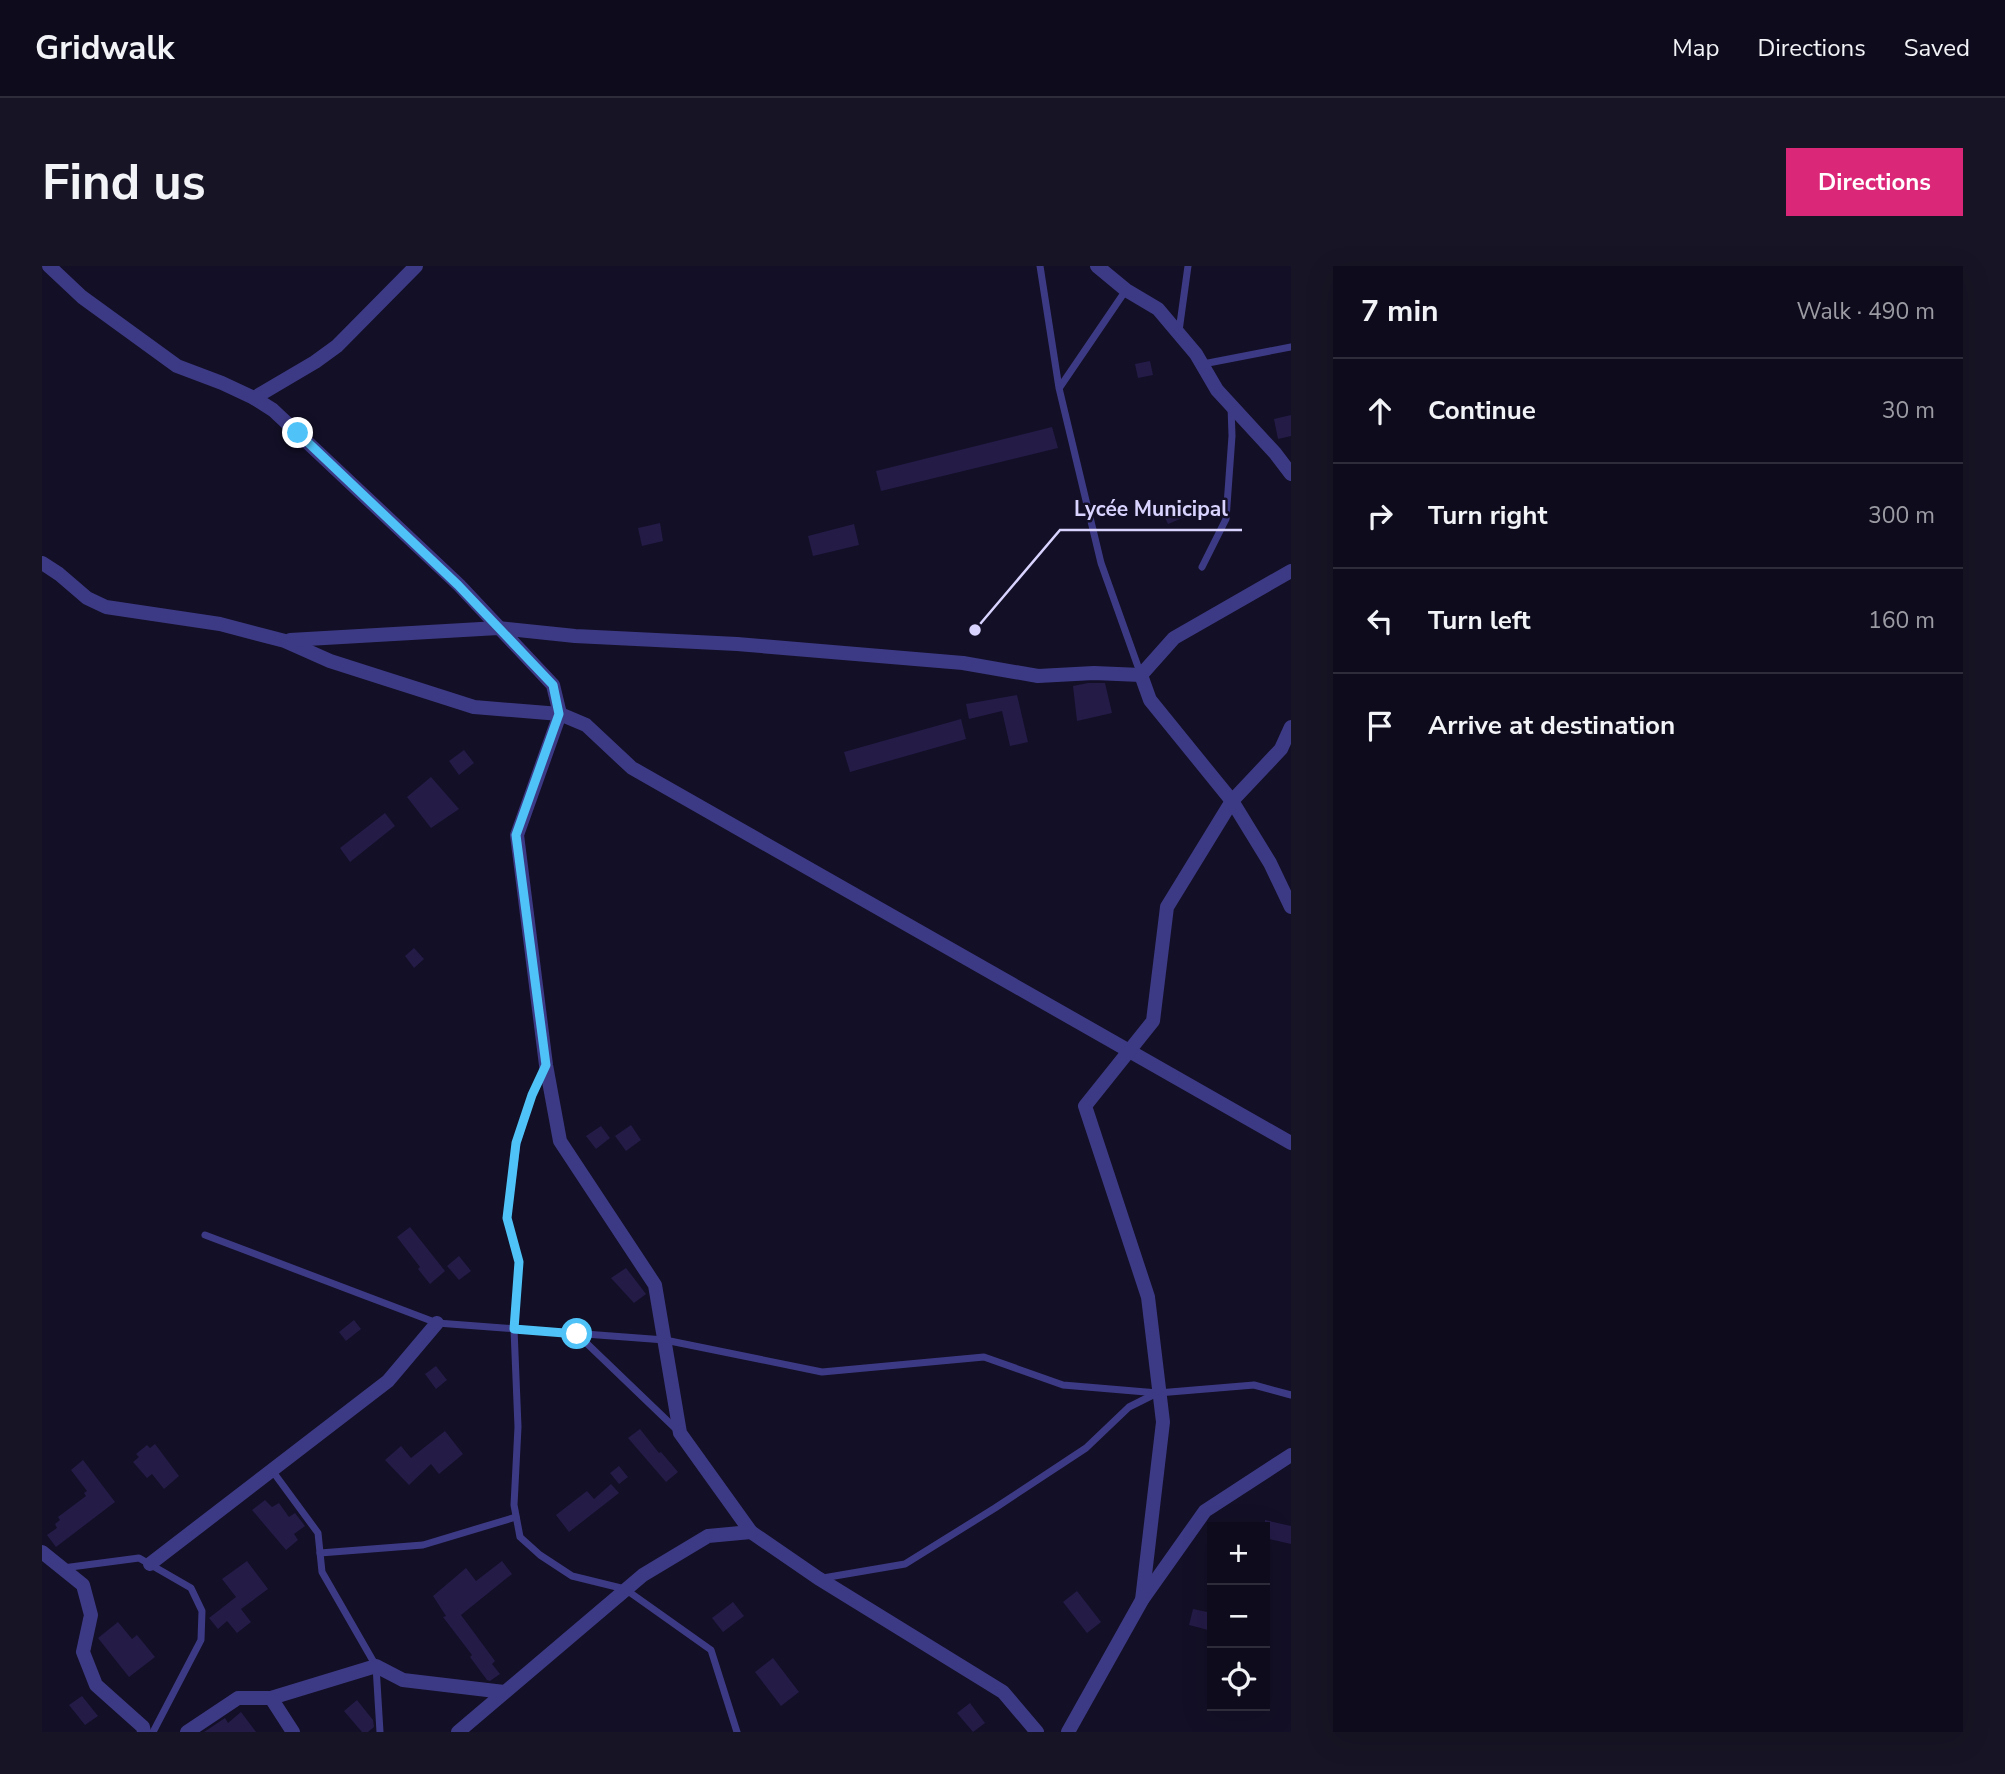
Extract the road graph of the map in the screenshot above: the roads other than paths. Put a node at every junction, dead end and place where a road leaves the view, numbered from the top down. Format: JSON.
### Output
{"nodes":[{"id":1,"x":49,"y":266,"type":"edge"},
{"id":2,"x":416,"y":266,"type":"edge"},
{"id":3,"x":1040,"y":266,"type":"edge"},
{"id":4,"x":1097,"y":266,"type":"edge"},
{"id":5,"x":1188,"y":266,"type":"edge"},
{"id":6,"x":1126,"y":290,"type":"junction"},
{"id":7,"x":1179,"y":332,"type":"junction"},
{"id":8,"x":1291,"y":347,"type":"edge"},
{"id":9,"x":1202,"y":364,"type":"junction"},
{"id":10,"x":1059,"y":388,"type":"junction"},
{"id":11,"x":254,"y":398,"type":"junction"},
{"id":12,"x":1230,"y":405,"type":"junction"},
{"id":13,"x":1291,"y":474,"type":"edge"},
{"id":14,"x":42,"y":562,"type":"edge"},
{"id":15,"x":1202,"y":567,"type":"dead end"},
{"id":16,"x":1291,"y":571,"type":"edge"},
{"id":17,"x":498,"y":628,"type":"junction"},
{"id":18,"x":285,"y":641,"type":"junction"},
{"id":19,"x":1141,"y":675,"type":"junction"},
{"id":20,"x":559,"y":714,"type":"junction"},
{"id":21,"x":1291,"y":727,"type":"edge"},
{"id":22,"x":1232,"y":801,"type":"junction"},
{"id":23,"x":1291,"y":907,"type":"edge"},
{"id":24,"x":1129,"y":1051,"type":"junction"},
{"id":25,"x":546,"y":1065,"type":"junction"},
{"id":26,"x":1291,"y":1143,"type":"edge"},
{"id":27,"x":205,"y":1236,"type":"dead end"},
{"id":28,"x":437,"y":1323,"type":"junction"},
{"id":29,"x":514,"y":1329,"type":"junction"},
{"id":30,"x":577,"y":1334,"type":"junction"},
{"id":31,"x":665,"y":1340,"type":"junction"},
{"id":32,"x":1158,"y":1393,"type":"junction"},
{"id":33,"x":1291,"y":1395,"type":"edge"},
{"id":34,"x":680,"y":1433,"type":"junction"},
{"id":35,"x":1291,"y":1455,"type":"edge"},
{"id":36,"x":271,"y":1469,"type":"junction"},
{"id":37,"x":516,"y":1517,"type":"junction"},
{"id":38,"x":751,"y":1532,"type":"junction"},
{"id":39,"x":42,"y":1552,"type":"edge"},
{"id":40,"x":320,"y":1553,"type":"junction"},
{"id":41,"x":150,"y":1564,"type":"junction"},
{"id":42,"x":62,"y":1568,"type":"junction"},
{"id":43,"x":818,"y":1578,"type":"junction"},
{"id":44,"x":625,"y":1589,"type":"junction"},
{"id":45,"x":1142,"y":1600,"type":"junction"},
{"id":46,"x":376,"y":1666,"type":"junction"},
{"id":47,"x":504,"y":1692,"type":"junction"},
{"id":48,"x":271,"y":1698,"type":"junction"},
{"id":49,"x":144,"y":1732,"type":"edge"},
{"id":50,"x":153,"y":1732,"type":"edge"},
{"id":51,"x":187,"y":1732,"type":"edge"},
{"id":52,"x":293,"y":1732,"type":"edge"},
{"id":53,"x":380,"y":1732,"type":"edge"},
{"id":54,"x":458,"y":1732,"type":"edge"},
{"id":55,"x":737,"y":1732,"type":"edge"},
{"id":56,"x":1037,"y":1732,"type":"edge"},
{"id":57,"x":1069,"y":1732,"type":"edge"}],
"edges":[{"from":1,"to":11,"type":"street"},
{"from":2,"to":11,"type":"street"},
{"from":3,"to":10,"type":"lane"},
{"from":4,"to":6,"type":"street"},
{"from":5,"to":7,"type":"lane"},
{"from":6,"to":7,"type":"street"},
{"from":6,"to":10,"type":"lane"},
{"from":7,"to":9,"type":"street"},
{"from":8,"to":9,"type":"lane"},
{"from":9,"to":12,"type":"street"},
{"from":10,"to":19,"type":"lane"},
{"from":11,"to":17,"type":"street"},
{"from":12,"to":13,"type":"street"},
{"from":12,"to":15,"type":"lane"},
{"from":14,"to":18,"type":"street"},
{"from":16,"to":19,"type":"street"},
{"from":17,"to":18,"type":"street"},
{"from":17,"to":19,"type":"street"},
{"from":17,"to":20,"type":"street"},
{"from":18,"to":20,"type":"street"},
{"from":19,"to":22,"type":"street"},
{"from":20,"to":24,"type":"street"},
{"from":20,"to":25,"type":"street"},
{"from":21,"to":22,"type":"street"},
{"from":22,"to":23,"type":"street"},
{"from":22,"to":24,"type":"street"},
{"from":24,"to":26,"type":"street"},
{"from":24,"to":32,"type":"street"},
{"from":25,"to":29,"type":"lane"},
{"from":25,"to":31,"type":"street"},
{"from":27,"to":28,"type":"lane"},
{"from":28,"to":29,"type":"lane"},
{"from":28,"to":36,"type":"street"},
{"from":29,"to":30,"type":"lane"},
{"from":29,"to":37,"type":"lane"},
{"from":30,"to":31,"type":"lane"},
{"from":30,"to":34,"type":"lane"},
{"from":31,"to":32,"type":"lane"},
{"from":31,"to":34,"type":"street"},
{"from":32,"to":33,"type":"lane"},
{"from":32,"to":43,"type":"lane"},
{"from":32,"to":45,"type":"street"},
{"from":34,"to":38,"type":"street"},
{"from":35,"to":45,"type":"street"},
{"from":36,"to":40,"type":"lane"},
{"from":36,"to":41,"type":"street"},
{"from":37,"to":40,"type":"lane"},
{"from":37,"to":44,"type":"lane"},
{"from":38,"to":43,"type":"street"},
{"from":38,"to":44,"type":"street"},
{"from":39,"to":42,"type":"street"},
{"from":40,"to":46,"type":"lane"},
{"from":41,"to":42,"type":"lane"},
{"from":41,"to":50,"type":"lane"},
{"from":42,"to":49,"type":"street"},
{"from":43,"to":56,"type":"street"},
{"from":44,"to":47,"type":"street"},
{"from":44,"to":55,"type":"lane"},
{"from":45,"to":57,"type":"street"},
{"from":46,"to":47,"type":"street"},
{"from":46,"to":48,"type":"street"},
{"from":46,"to":53,"type":"lane"},
{"from":47,"to":54,"type":"street"},
{"from":48,"to":51,"type":"street"},
{"from":48,"to":52,"type":"street"}]}
